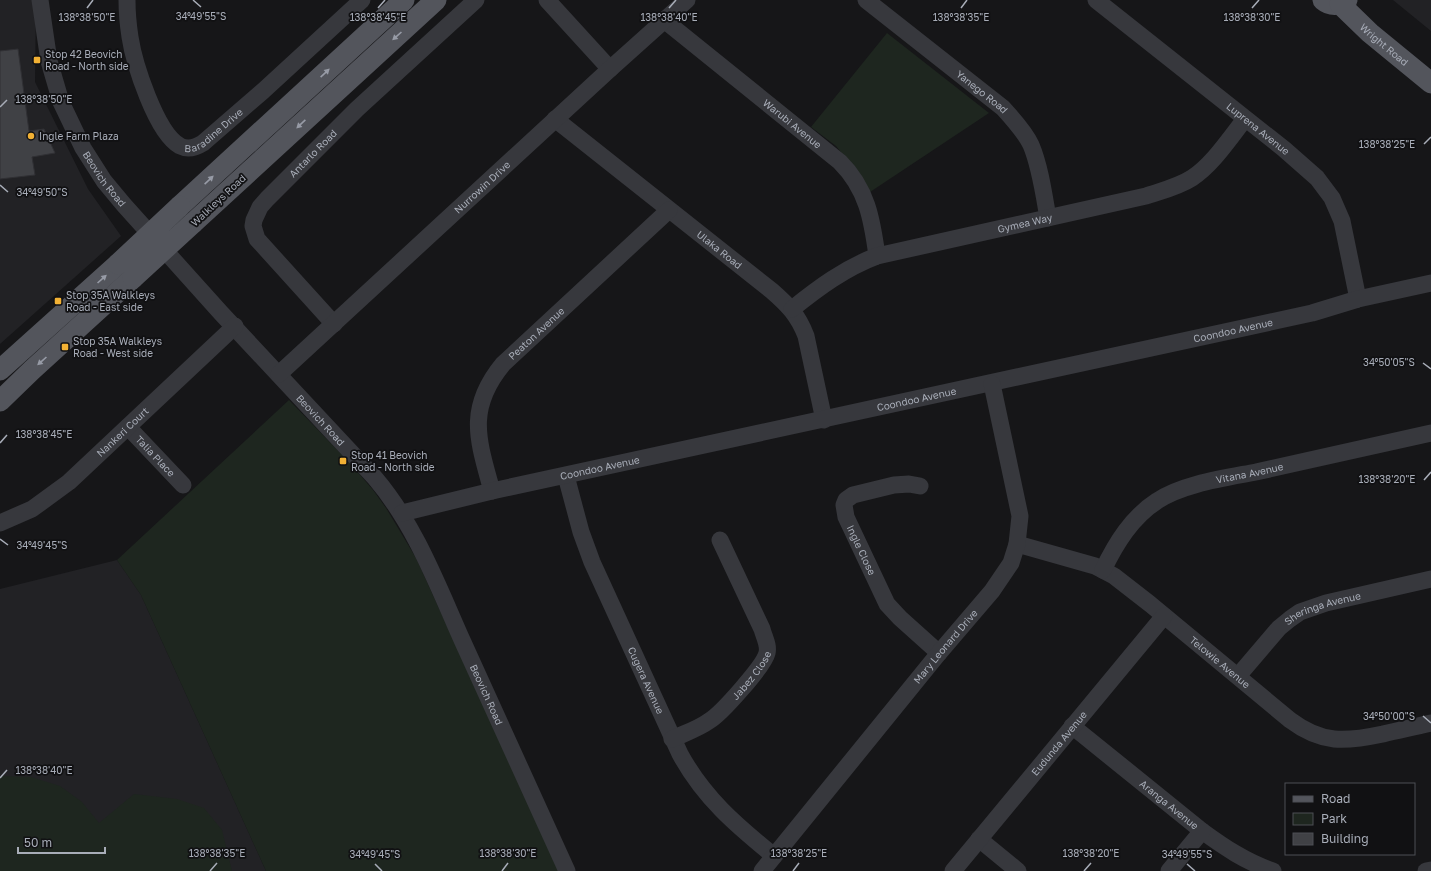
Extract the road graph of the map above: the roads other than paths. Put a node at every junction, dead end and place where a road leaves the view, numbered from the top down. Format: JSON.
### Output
{"nodes":[{"id":1,"x":40,"y":0,"type":"edge"},
{"id":2,"x":127,"y":0,"type":"edge"},
{"id":3,"x":362,"y":0,"type":"edge"},
{"id":4,"x":404,"y":0,"type":"edge"},
{"id":5,"x":436,"y":0,"type":"edge"},
{"id":6,"x":476,"y":0,"type":"edge"},
{"id":7,"x":547,"y":0,"type":"edge"},
{"id":8,"x":686,"y":0,"type":"edge"},
{"id":9,"x":866,"y":0,"type":"edge"},
{"id":10,"x":1096,"y":0,"type":"edge"},
{"id":11,"x":1341,"y":1,"type":"edge"},
{"id":12,"x":664,"y":20,"type":"junction"},
{"id":13,"x":1431,"y":66,"type":"edge"},
{"id":14,"x":610,"y":69,"type":"junction"},
{"id":15,"x":1431,"y":83,"type":"edge"},
{"id":16,"x":556,"y":119,"type":"junction"},
{"id":17,"x":1245,"y":119,"type":"junction"},
{"id":18,"x":669,"y":210,"type":"junction"},
{"id":19,"x":1048,"y":218,"type":"junction"},
{"id":20,"x":877,"y":256,"type":"junction"},
{"id":21,"x":1431,"y":283,"type":"edge"},
{"id":22,"x":1358,"y":299,"type":"junction"},
{"id":23,"x":792,"y":309,"type":"junction"},
{"id":24,"x":334,"y":324,"type":"junction"},
{"id":25,"x":235,"y":326,"type":"junction"},
{"id":26,"x":0,"y":370,"type":"edge"},
{"id":27,"x":279,"y":374,"type":"junction"},
{"id":28,"x":992,"y":384,"type":"junction"},
{"id":29,"x":0,"y":401,"type":"edge"},
{"id":30,"x":824,"y":420,"type":"junction"},
{"id":31,"x":128,"y":427,"type":"junction"},
{"id":32,"x":1431,"y":433,"type":"edge"},
{"id":33,"x":566,"y":476,"type":"junction"},
{"id":34,"x":183,"y":485,"type":"dead end"},
{"id":35,"x":920,"y":486,"type":"dead end"},
{"id":36,"x":492,"y":491,"type":"junction"},
{"id":37,"x":402,"y":513,"type":"junction"},
{"id":38,"x":0,"y":523,"type":"edge"},
{"id":39,"x":720,"y":540,"type":"dead end"},
{"id":40,"x":1018,"y":544,"type":"junction"},
{"id":41,"x":1103,"y":570,"type":"junction"},
{"id":42,"x":1431,"y":579,"type":"edge"},
{"id":43,"x":1164,"y":616,"type":"junction"},
{"id":44,"x":939,"y":653,"type":"junction"},
{"id":45,"x":1238,"y":676,"type":"junction"},
{"id":46,"x":1431,"y":723,"type":"edge"},
{"id":47,"x":1072,"y":726,"type":"junction"},
{"id":48,"x":672,"y":739,"type":"junction"},
{"id":49,"x":1202,"y":831,"type":"junction"},
{"id":50,"x":979,"y":839,"type":"junction"},
{"id":51,"x":774,"y":856,"type":"junction"},
{"id":52,"x":1431,"y":870,"type":"edge"},
{"id":53,"x":567,"y":871,"type":"edge"},
{"id":54,"x":762,"y":871,"type":"edge"},
{"id":55,"x":954,"y":871,"type":"edge"},
{"id":56,"x":1018,"y":871,"type":"edge"},
{"id":57,"x":1169,"y":871,"type":"edge"},
{"id":58,"x":1272,"y":871,"type":"edge"},
{"id":59,"x":1426,"y":871,"type":"edge"}],
"edges":[{"from":1,"to":25,"type":"street","name":"Beovich Road"},
{"from":2,"to":3,"type":"street","name":"Baradine Drive"},
{"from":26,"to":4,"type":"main road","name":"Walkleys Road","one_way":true,"bridge":true},
{"from":5,"to":29,"type":"main road","name":"Walkleys Road","one_way":true,"bridge":true},
{"from":6,"to":24,"type":"street","name":"Antarlo Road"},
{"from":7,"to":14,"type":"street"},
{"from":8,"to":12,"type":"street","name":"Nurrowin Drive"},
{"from":9,"to":19,"type":"street","name":"Yanego Road"},
{"from":10,"to":17,"type":"street","name":"Luprena Avenue"},
{"from":11,"to":13,"type":"main road","name":"Wright Road"},
{"from":11,"to":15,"type":"main road","name":"Wright Road"},
{"from":12,"to":14,"type":"street","name":"Nurrowin Drive"},
{"from":12,"to":20,"type":"street","name":"Warubi Avenue"},
{"from":14,"to":16,"type":"street","name":"Nurrowin Drive"},
{"from":16,"to":18,"type":"street","name":"Ulaka Road"},
{"from":16,"to":24,"type":"street","name":"Nurrowin Drive"},
{"from":17,"to":19,"type":"street","name":"Gymea Way"},
{"from":17,"to":22,"type":"street","name":"Luprena Avenue"},
{"from":18,"to":23,"type":"street","name":"Ulaka Road"},
{"from":18,"to":36,"type":"street","name":"Peaton Avenue"},
{"from":19,"to":20,"type":"street","name":"Gymea Way"},
{"from":20,"to":23,"type":"street","name":"Gymea Way"},
{"from":21,"to":22,"type":"street","name":"Coondoo Avenue"},
{"from":22,"to":28,"type":"street","name":"Coondoo Avenue"},
{"from":23,"to":30,"type":"street","name":"Ulaka Road"},
{"from":24,"to":27,"type":"street","name":"Nurrowin Drive"},
{"from":25,"to":27,"type":"street","name":"Beovich Road"},
{"from":25,"to":31,"type":"street","name":"Nankeri Court"},
{"from":27,"to":37,"type":"street","name":"Beovich Road"},
{"from":28,"to":30,"type":"street","name":"Coondoo Avenue"},
{"from":28,"to":40,"type":"street","name":"Mary Leonard Drive"},
{"from":30,"to":33,"type":"street","name":"Coondoo Avenue"},
{"from":31,"to":34,"type":"street","name":"Talia Place"},
{"from":31,"to":38,"type":"street","name":"Nankeri Court"},
{"from":32,"to":41,"type":"street","name":"Vitana Avenue"},
{"from":33,"to":36,"type":"street","name":"Coondoo Avenue"},
{"from":33,"to":48,"type":"street","name":"Cugera Avenue"},
{"from":35,"to":44,"type":"street","name":"Ingle Close"},
{"from":36,"to":37,"type":"street","name":"Coondoo Avenue"},
{"from":37,"to":53,"type":"street","name":"Beovich Road"},
{"from":39,"to":48,"type":"street","name":"Jabez Close"},
{"from":40,"to":41,"type":"street","name":"Telowie Avenue"},
{"from":40,"to":44,"type":"street","name":"Mary Leonard Drive"},
{"from":41,"to":43,"type":"street","name":"Telowie Avenue"},
{"from":42,"to":45,"type":"street","name":"Sheringa Avenue"},
{"from":43,"to":45,"type":"street","name":"Telowie Avenue"},
{"from":43,"to":47,"type":"street","name":"Eudunda Avenue"},
{"from":44,"to":51,"type":"street","name":"Mary Leonard Drive"},
{"from":45,"to":46,"type":"street","name":"Telowie Avenue"},
{"from":47,"to":49,"type":"street","name":"Aranga Avenue"},
{"from":47,"to":50,"type":"street","name":"Eudunda Avenue"},
{"from":48,"to":51,"type":"street","name":"Cugera Avenue"},
{"from":49,"to":57,"type":"street"},
{"from":49,"to":58,"type":"street","name":"Aranga Avenue"},
{"from":50,"to":55,"type":"street","name":"Eudunda Avenue"},
{"from":50,"to":56,"type":"street"},
{"from":51,"to":54,"type":"street","name":"Mary Leonard Drive"},
{"from":52,"to":59,"type":"street"}]}
